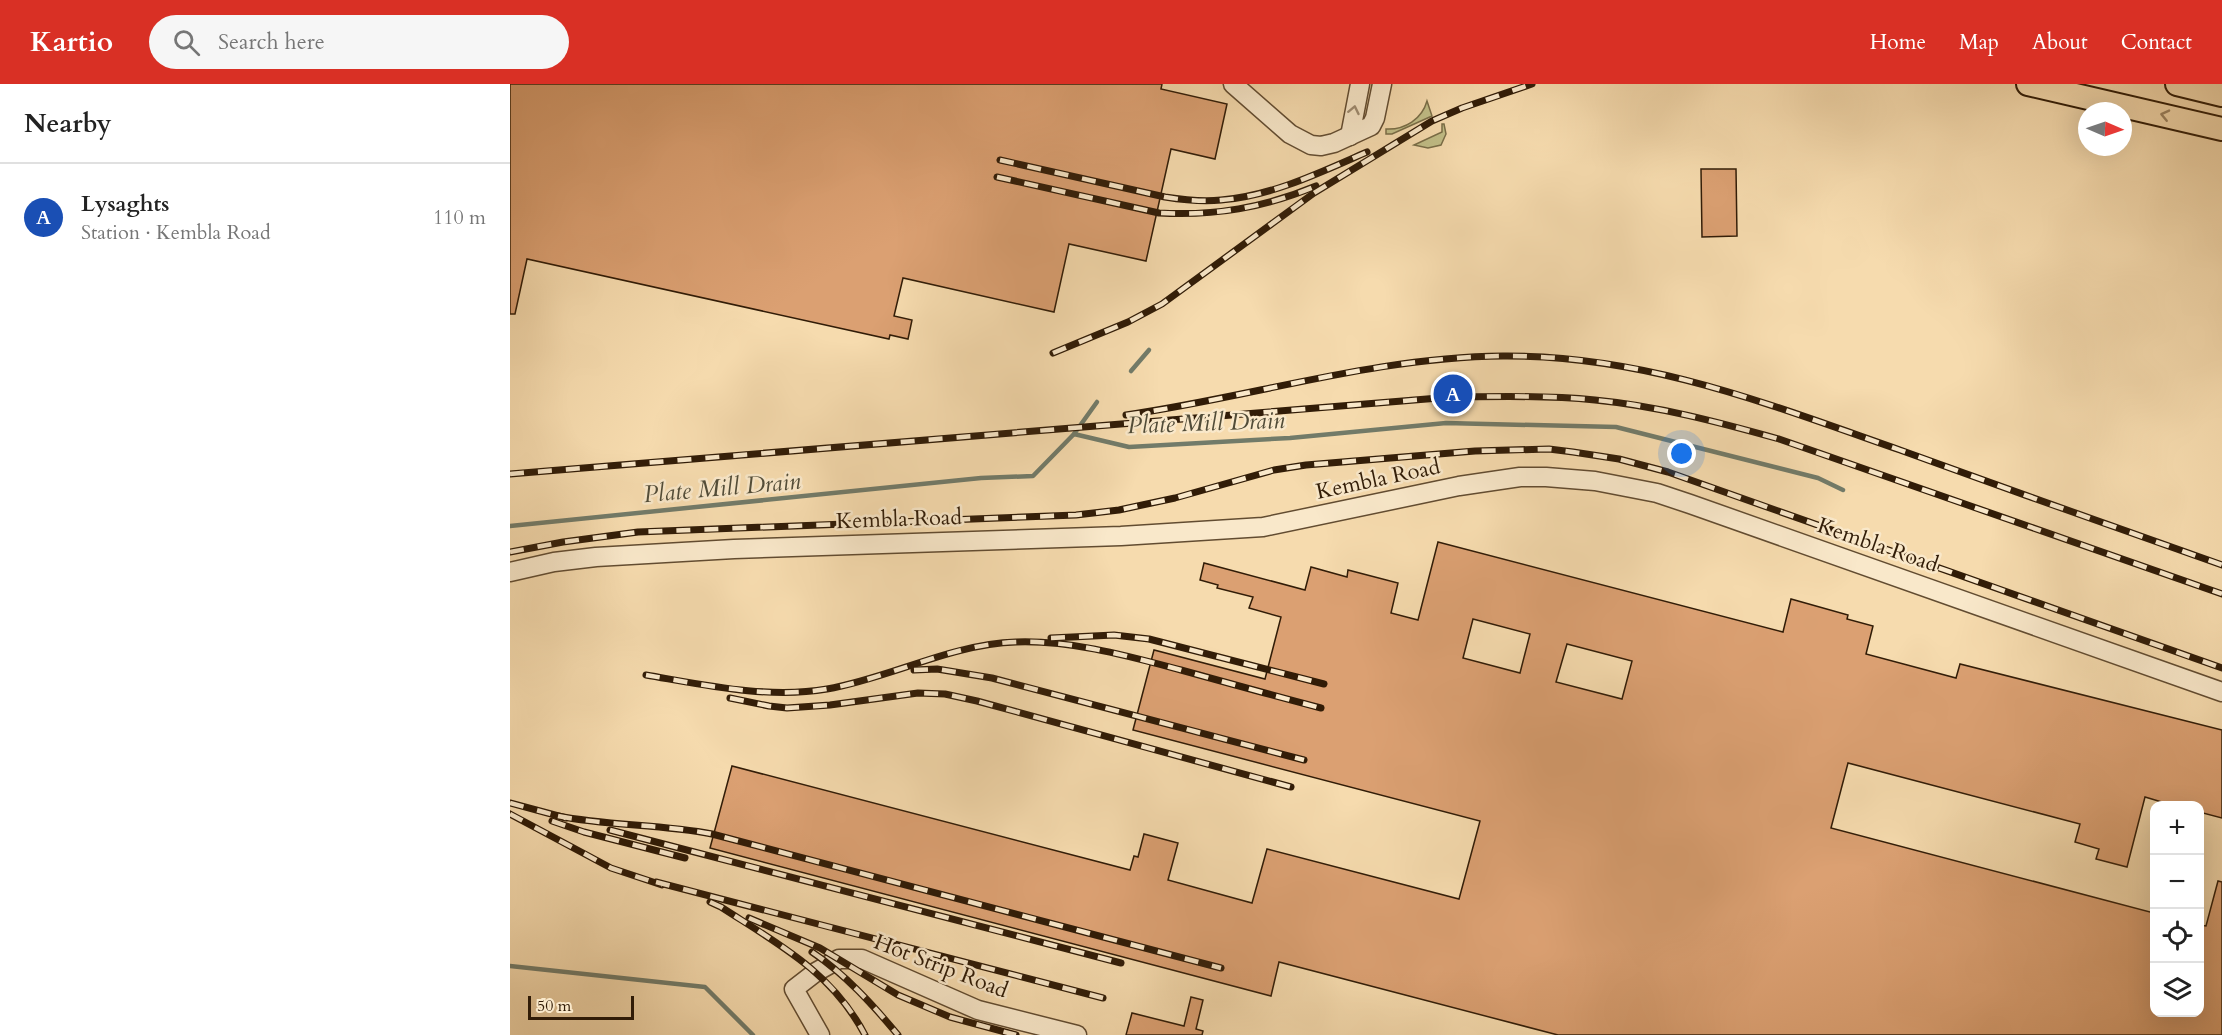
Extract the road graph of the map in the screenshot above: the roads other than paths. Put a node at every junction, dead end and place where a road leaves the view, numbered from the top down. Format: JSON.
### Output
{"nodes":[{"id":1,"x":1233,"y":84,"type":"edge"},
{"id":2,"x":1360,"y":84,"type":"edge"},
{"id":3,"x":1382,"y":84,"type":"edge"},
{"id":4,"x":2028,"y":84,"type":"edge"},
{"id":5,"x":2177,"y":84,"type":"edge"},
{"id":6,"x":2222,"y":95,"type":"edge"},
{"id":7,"x":2222,"y":129,"type":"edge"},
{"id":8,"x":1350,"y":136,"type":"junction"},
{"id":9,"x":510,"y":572,"type":"edge"},
{"id":10,"x":2222,"y":692,"type":"edge"},
{"id":11,"x":820,"y":1035,"type":"edge"},
{"id":12,"x":1077,"y":1035,"type":"edge"}],
"edges":[{"from":1,"to":8,"type":"street"},
{"from":8,"to":2,"type":"street","one_way":true},
{"from":3,"to":8,"type":"street"},
{"from":7,"to":4,"type":"main road","one_way":true},
{"from":5,"to":6,"type":"main road"},
{"from":9,"to":10,"type":"street","name":"Kembla Road"},
{"from":11,"to":12,"type":"street","name":"Hot Strip Road"}]}
